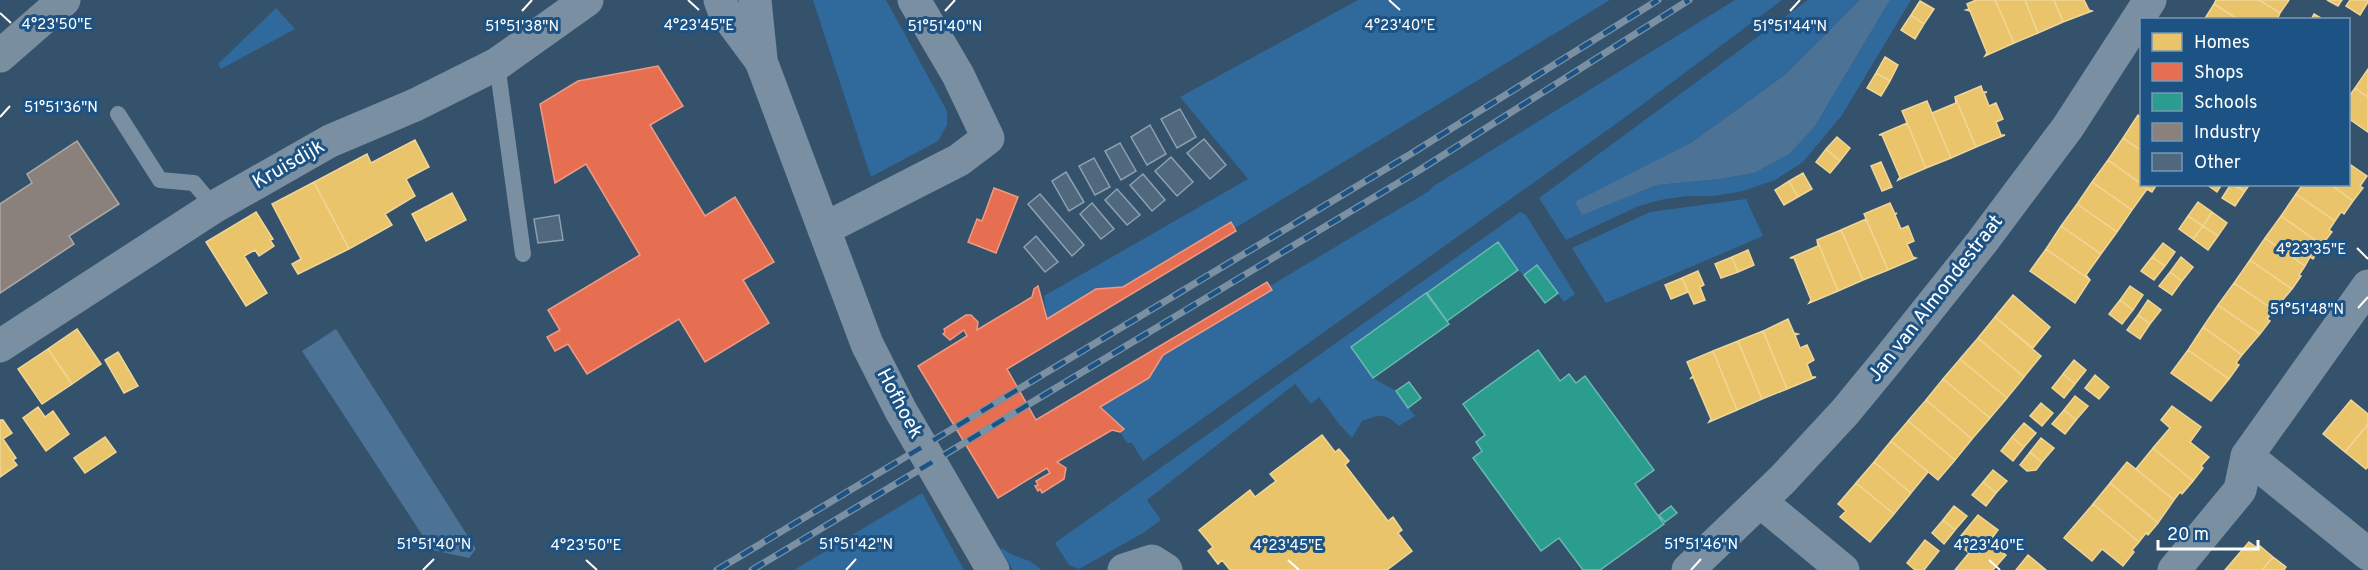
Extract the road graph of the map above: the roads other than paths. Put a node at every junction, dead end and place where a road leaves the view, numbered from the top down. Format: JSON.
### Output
{"nodes":[{"id":1,"x":64,"y":0,"type":"edge"},
{"id":2,"x":587,"y":0,"type":"edge"},
{"id":3,"x":720,"y":0,"type":"edge"},
{"id":4,"x":755,"y":0,"type":"edge"},
{"id":5,"x":914,"y":0,"type":"edge"},
{"id":6,"x":2151,"y":0,"type":"edge"},
{"id":7,"x":0,"y":56,"type":"edge"},
{"id":8,"x":761,"y":61,"type":"junction"},
{"id":9,"x":497,"y":64,"type":"junction"},
{"id":10,"x":118,"y":114,"type":"dead end"},
{"id":11,"x":214,"y":207,"type":"junction"},
{"id":12,"x":824,"y":229,"type":"junction"},
{"id":13,"x":523,"y":254,"type":"dead end"},
{"id":14,"x":2368,"y":286,"type":"edge"},
{"id":15,"x":0,"y":346,"type":"edge"},
{"id":16,"x":2247,"y":456,"type":"junction"},
{"id":17,"x":1761,"y":502,"type":"junction"},
{"id":18,"x":2368,"y":554,"type":"edge"},
{"id":19,"x":993,"y":570,"type":"edge"},
{"id":20,"x":1124,"y":570,"type":"edge"},
{"id":21,"x":1166,"y":570,"type":"edge"},
{"id":22,"x":1688,"y":570,"type":"edge"},
{"id":23,"x":1843,"y":570,"type":"edge"},
{"id":24,"x":2174,"y":570,"type":"edge"}],
"edges":[{"from":1,"to":7,"type":"main road"},
{"from":2,"to":9,"type":"street","name":"Kruisdijk"},
{"from":3,"to":8,"type":"street","name":"Hofhoek"},
{"from":4,"to":8,"type":"street","name":"Hofhoek"},
{"from":5,"to":12,"type":"street"},
{"from":6,"to":17,"type":"street","name":"Jan van Almondestraat"},
{"from":8,"to":12,"type":"street","name":"Hofhoek"},
{"from":9,"to":11,"type":"street","name":"Kruisdijk"},
{"from":9,"to":13,"type":"lane"},
{"from":10,"to":11,"type":"lane"},
{"from":11,"to":15,"type":"street","name":"Kruisdijk"},
{"from":12,"to":19,"type":"street","name":"Hofhoek"},
{"from":14,"to":16,"type":"street"},
{"from":16,"to":18,"type":"street"},
{"from":16,"to":24,"type":"street"},
{"from":17,"to":22,"type":"street","name":"Jan van Almondestraat"},
{"from":17,"to":23,"type":"street"},
{"from":20,"to":21,"type":"street"}]}
